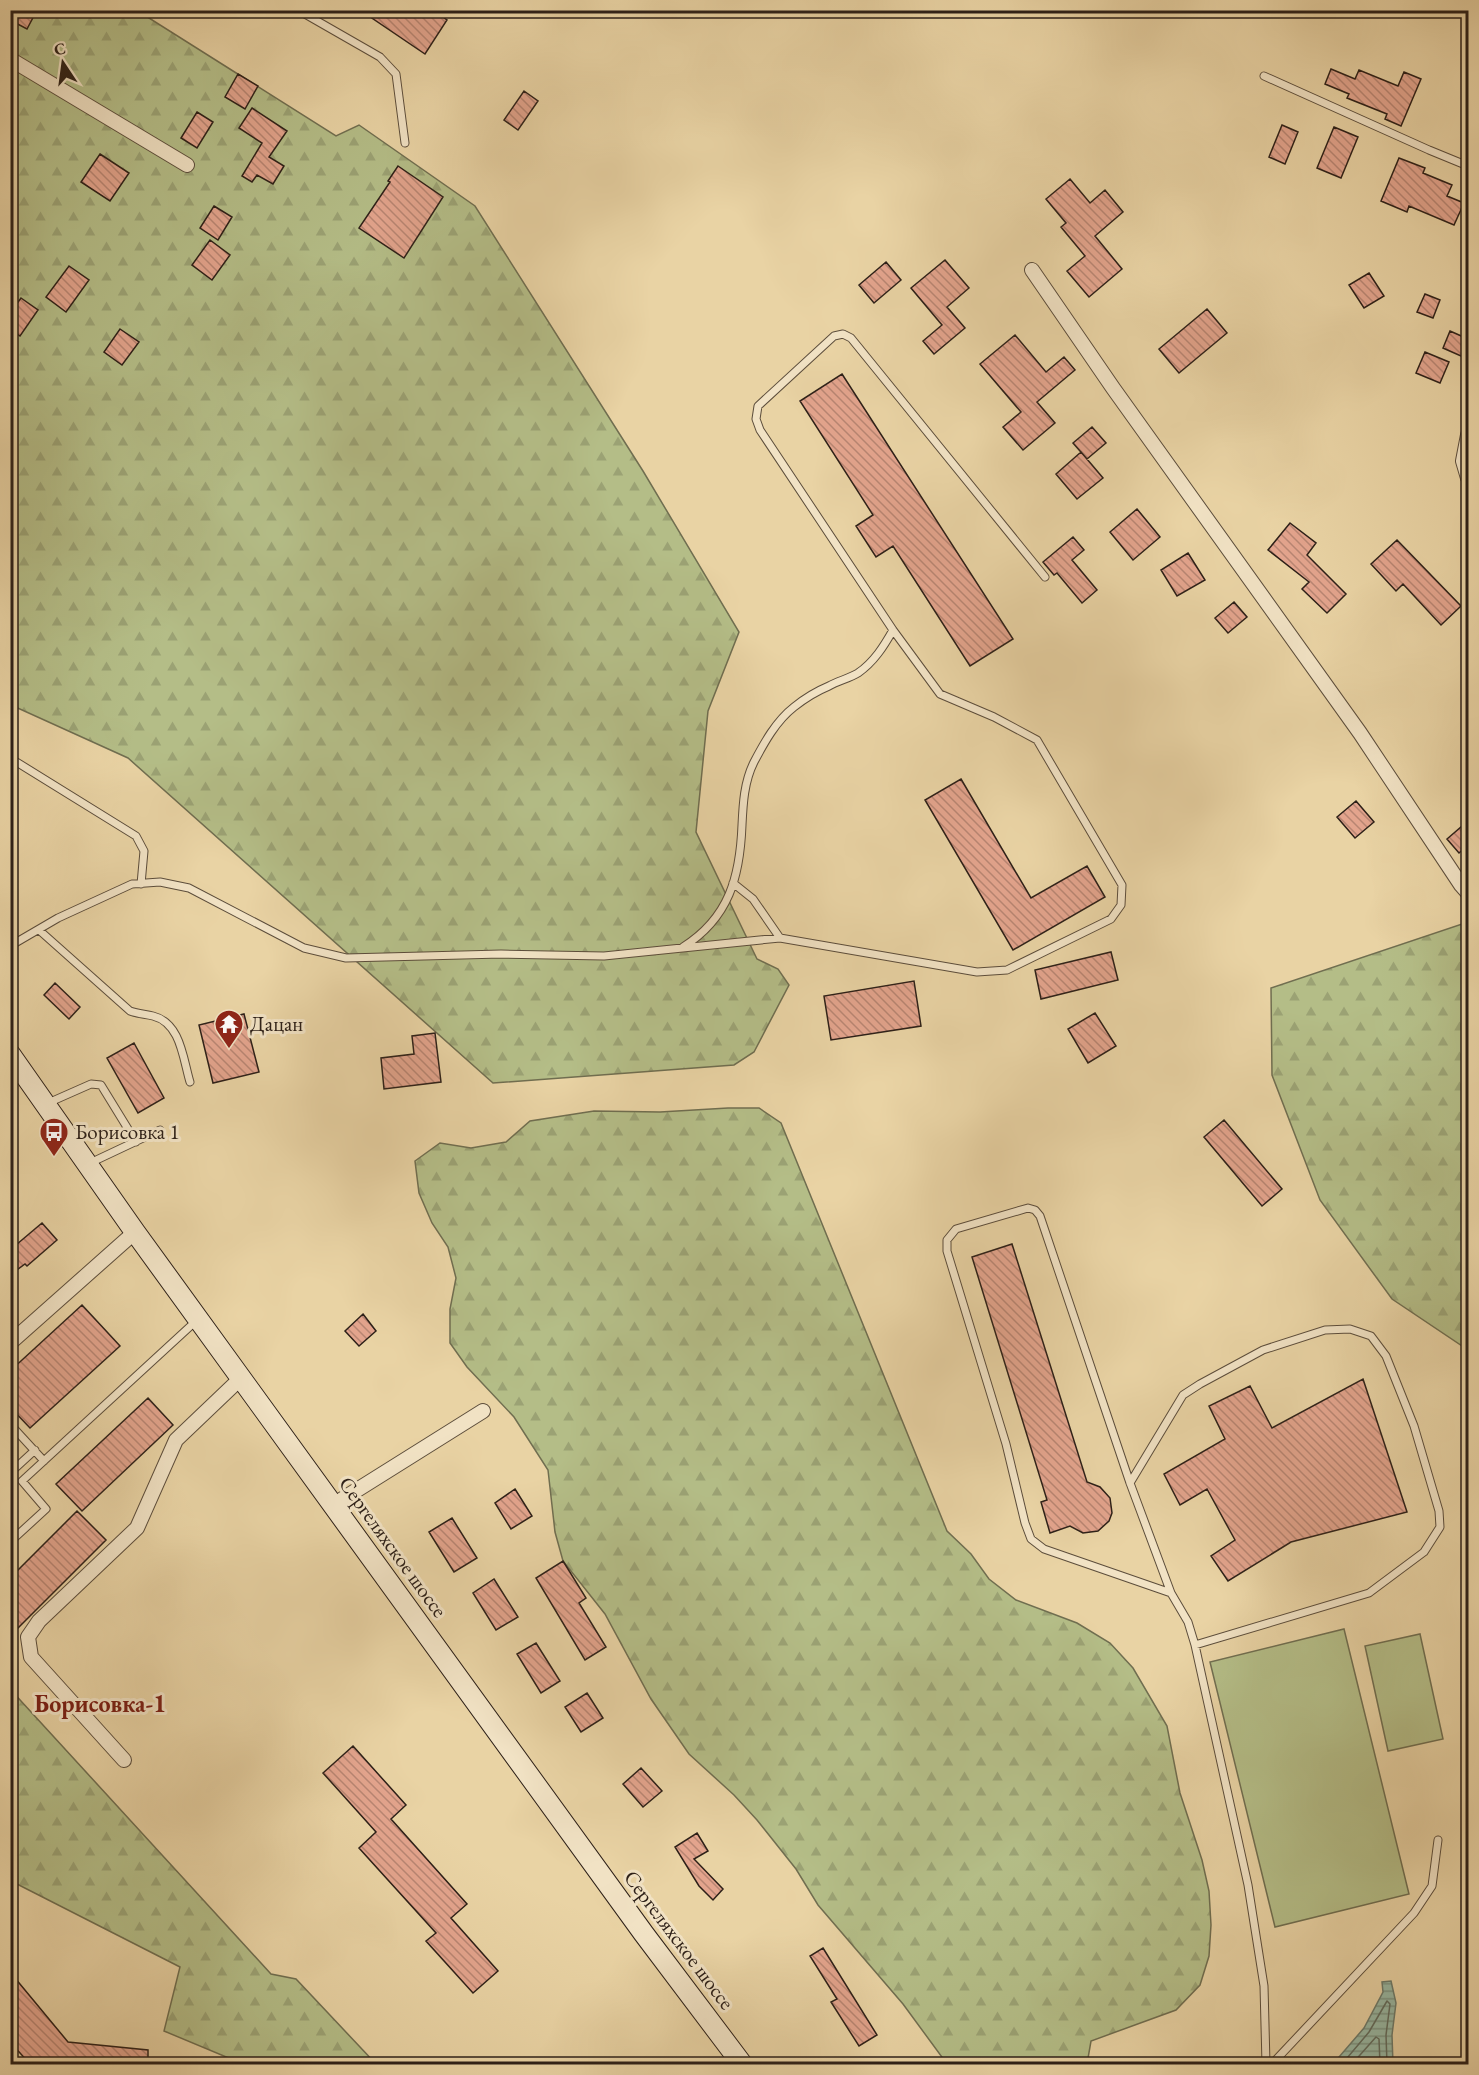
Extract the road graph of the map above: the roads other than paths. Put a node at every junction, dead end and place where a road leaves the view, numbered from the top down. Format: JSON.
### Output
{"nodes":[{"id":1,"x":298,"y":10,"type":"edge"},
{"id":2,"x":10,"y":59,"type":"edge"},
{"id":3,"x":1264,"y":76,"type":"dead end"},
{"id":4,"x":405,"y":143,"type":"dead end"},
{"id":5,"x":187,"y":165,"type":"dead end"},
{"id":6,"x":1468,"y":166,"type":"edge"},
{"id":7,"x":1032,"y":270,"type":"dead end"},
{"id":8,"x":1468,"y":435,"type":"edge"},
{"id":9,"x":1468,"y":478,"type":"edge"},
{"id":10,"x":1045,"y":577,"type":"dead end"},
{"id":11,"x":893,"y":630,"type":"junction"},
{"id":12,"x":10,"y":758,"type":"edge"},
{"id":13,"x":733,"y":883,"type":"junction"},
{"id":14,"x":141,"y":884,"type":"junction"},
{"id":15,"x":1468,"y":893,"type":"edge"},
{"id":16,"x":39,"y":930,"type":"junction"},
{"id":17,"x":780,"y":938,"type":"junction"},
{"id":18,"x":10,"y":946,"type":"edge"},
{"id":19,"x":681,"y":948,"type":"junction"},
{"id":20,"x":10,"y":1054,"type":"edge"},
{"id":21,"x":190,"y":1083,"type":"dead end"},
{"id":22,"x":45,"y":1104,"type":"junction"},
{"id":23,"x":160,"y":1130,"type":"dead end"},
{"id":24,"x":136,"y":1142,"type":"junction"},
{"id":25,"x":87,"y":1164,"type":"junction"},
{"id":26,"x":135,"y":1232,"type":"junction"},
{"id":27,"x":198,"y":1319,"type":"junction"},
{"id":28,"x":10,"y":1343,"type":"edge"},
{"id":29,"x":241,"y":1378,"type":"junction"},
{"id":30,"x":483,"y":1411,"type":"dead end"},
{"id":31,"x":10,"y":1424,"type":"edge"},
{"id":32,"x":35,"y":1450,"type":"junction"},
{"id":33,"x":44,"y":1461,"type":"junction"},
{"id":34,"x":10,"y":1473,"type":"edge"},
{"id":35,"x":1130,"y":1483,"type":"junction"},
{"id":36,"x":333,"y":1505,"type":"junction"},
{"id":37,"x":10,"y":1542,"type":"edge"},
{"id":38,"x":1172,"y":1593,"type":"junction"},
{"id":39,"x":1196,"y":1645,"type":"junction"},
{"id":40,"x":124,"y":1760,"type":"dead end"},
{"id":41,"x":1438,"y":1840,"type":"dead end"},
{"id":42,"x":742,"y":2064,"type":"edge"},
{"id":43,"x":1266,"y":2064,"type":"edge"},
{"id":44,"x":1272,"y":2064,"type":"edge"}],
"edges":[{"from":1,"to":4,"type":"lane"},
{"from":2,"to":5,"type":"street"},
{"from":3,"to":6,"type":"lane"},
{"from":7,"to":15,"type":"street"},
{"from":8,"to":9,"type":"street"},
{"from":10,"to":11,"type":"lane"},
{"from":11,"to":13,"type":"lane"},
{"from":11,"to":17,"type":"lane"},
{"from":12,"to":14,"type":"lane"},
{"from":13,"to":17,"type":"lane"},
{"from":13,"to":19,"type":"lane"},
{"from":14,"to":16,"type":"lane"},
{"from":14,"to":19,"type":"lane"},
{"from":16,"to":18,"type":"lane"},
{"from":16,"to":21,"type":"lane"},
{"from":17,"to":19,"type":"lane"},
{"from":20,"to":22,"type":"main road","name":"Сергеляхское шоссе"},
{"from":22,"to":24,"type":"lane"},
{"from":22,"to":25,"type":"main road","name":"Сергеляхское шоссе"},
{"from":23,"to":24,"type":"lane"},
{"from":24,"to":25,"type":"lane"},
{"from":25,"to":26,"type":"main road","name":"Сергеляхское шоссе"},
{"from":26,"to":27,"type":"main road","name":"Сергеляхское шоссе"},
{"from":26,"to":28,"type":"street"},
{"from":27,"to":29,"type":"main road","name":"Сергеляхское шоссе"},
{"from":27,"to":33,"type":"lane"},
{"from":29,"to":36,"type":"main road","name":"Сергеляхское шоссе"},
{"from":29,"to":40,"type":"street"},
{"from":30,"to":36,"type":"street"},
{"from":31,"to":32,"type":"lane"},
{"from":32,"to":33,"type":"lane"},
{"from":32,"to":34,"type":"lane"},
{"from":33,"to":37,"type":"lane"},
{"from":35,"to":38,"type":"lane"},
{"from":35,"to":38,"type":"lane"},
{"from":35,"to":39,"type":"lane"},
{"from":36,"to":42,"type":"main road","name":"Сергеляхское шоссе"},
{"from":38,"to":39,"type":"lane"},
{"from":39,"to":43,"type":"lane"},
{"from":41,"to":44,"type":"lane"}]}
